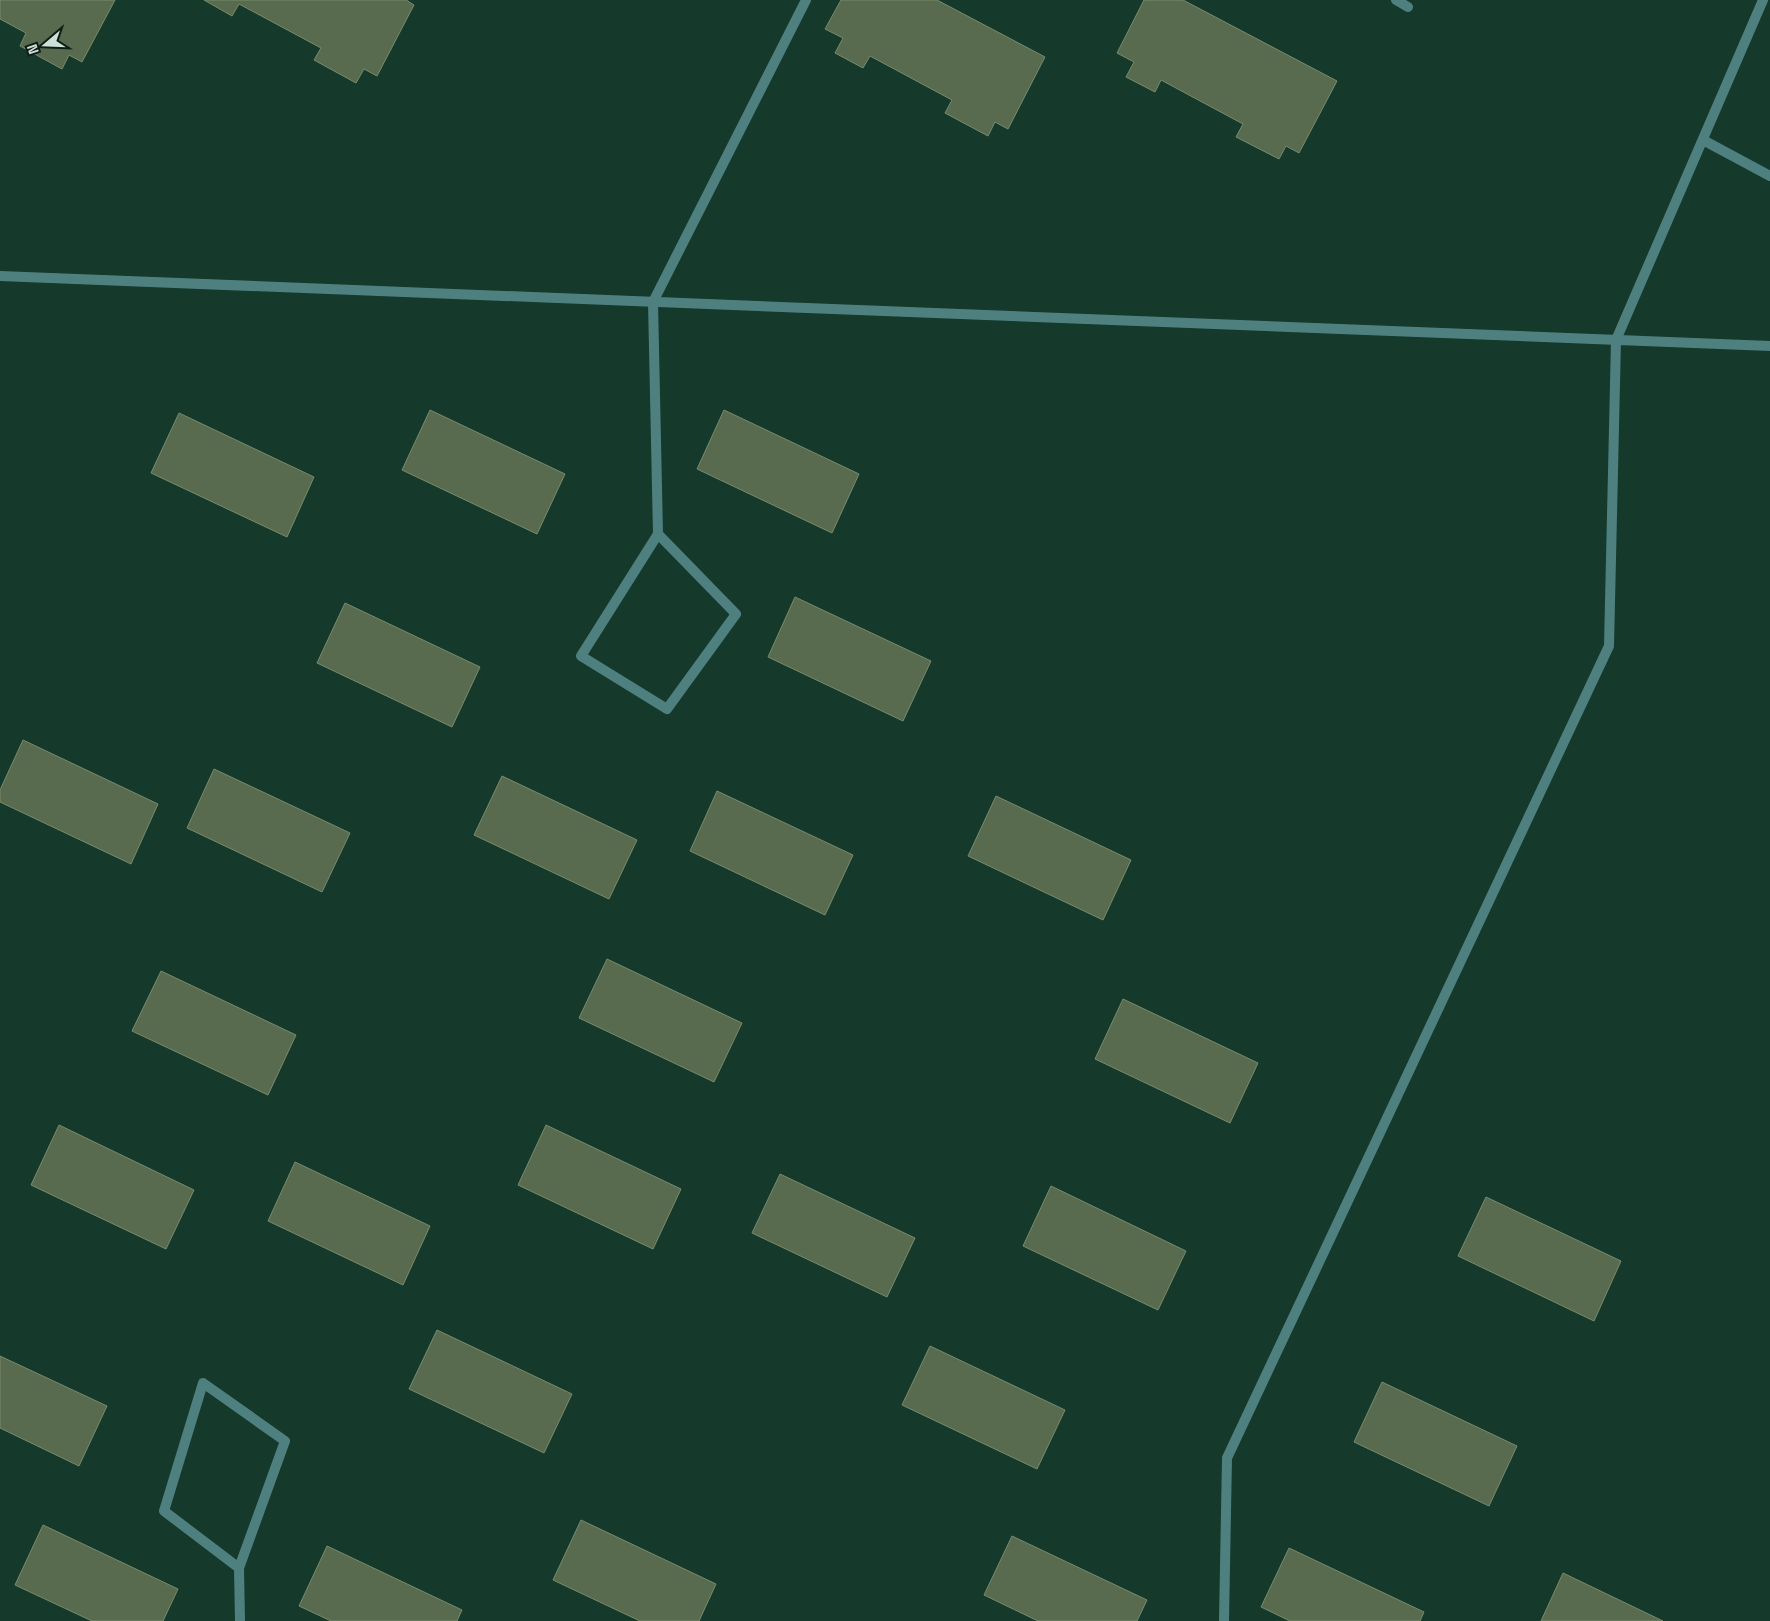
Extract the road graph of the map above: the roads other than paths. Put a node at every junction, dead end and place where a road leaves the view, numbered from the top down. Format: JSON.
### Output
{"nodes":[{"id":1,"x":806,"y":0,"type":"edge"},
{"id":2,"x":1396,"y":0,"type":"edge"},
{"id":3,"x":1762,"y":0,"type":"edge"},
{"id":4,"x":1408,"y":7,"type":"dead end"},
{"id":5,"x":1703,"y":140,"type":"junction"},
{"id":6,"x":1770,"y":176,"type":"edge"},
{"id":7,"x":0,"y":276,"type":"edge"},
{"id":8,"x":653,"y":302,"type":"junction"},
{"id":9,"x":1616,"y":340,"type":"junction"},
{"id":10,"x":1770,"y":346,"type":"edge"},
{"id":11,"x":658,"y":534,"type":"junction"},
{"id":12,"x":239,"y":1568,"type":"junction"},
{"id":13,"x":240,"y":1621,"type":"edge"},
{"id":14,"x":1224,"y":1621,"type":"edge"}],
"edges":[{"from":1,"to":8,"type":"street"},
{"from":2,"to":4,"type":"street"},
{"from":3,"to":5,"type":"street"},
{"from":5,"to":6,"type":"street"},
{"from":5,"to":9,"type":"street"},
{"from":7,"to":8,"type":"street"},
{"from":8,"to":9,"type":"street"},
{"from":8,"to":11,"type":"street"},
{"from":9,"to":10,"type":"street"},
{"from":9,"to":14,"type":"street"},
{"from":11,"to":11,"type":"street"},
{"from":12,"to":12,"type":"street"},
{"from":12,"to":13,"type":"street"}]}
